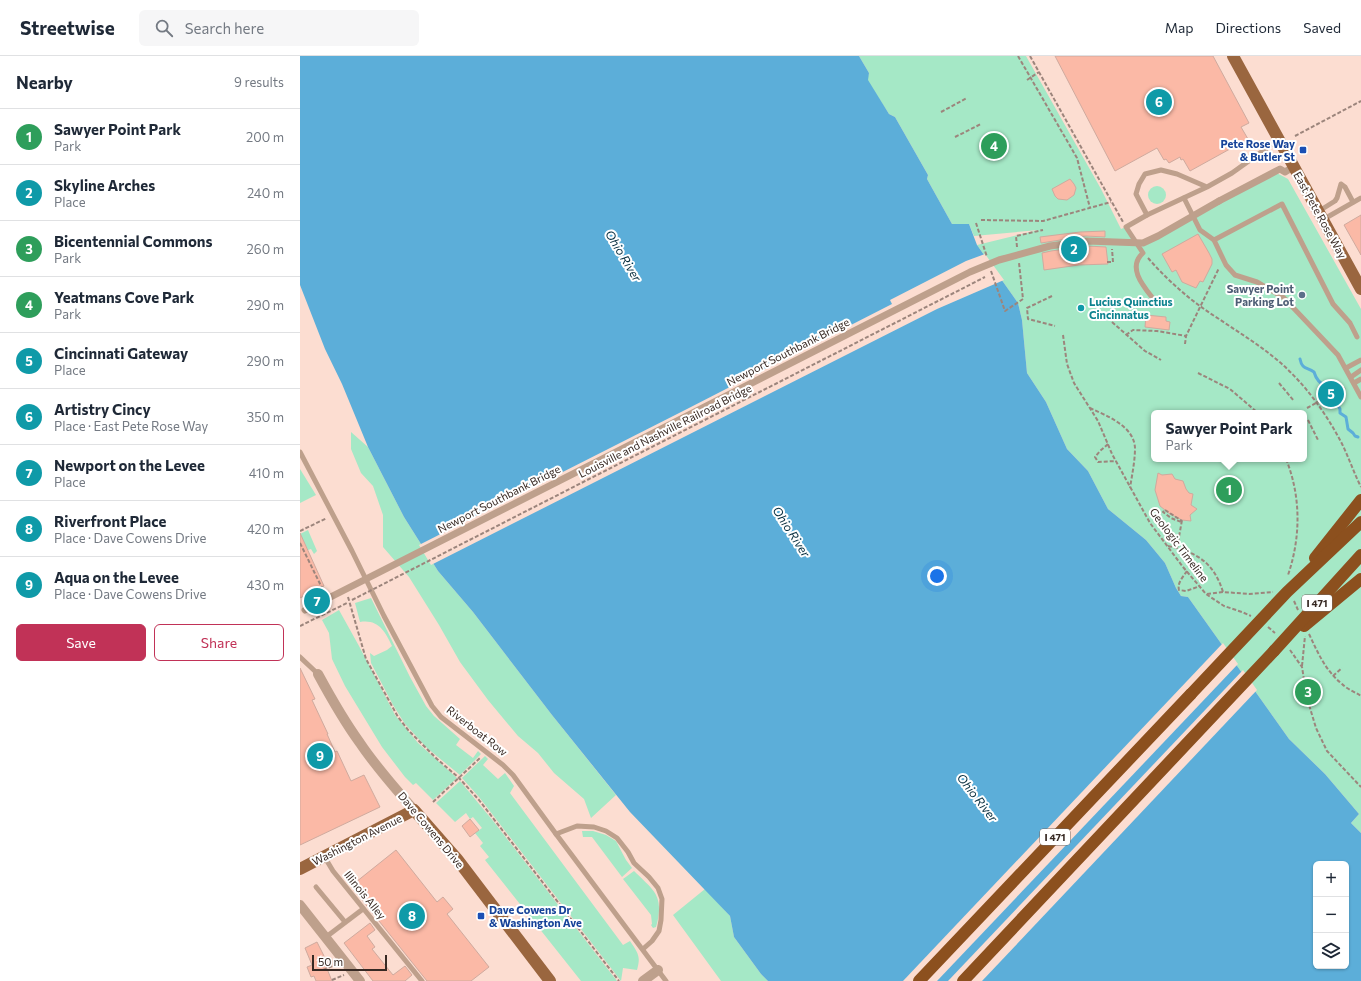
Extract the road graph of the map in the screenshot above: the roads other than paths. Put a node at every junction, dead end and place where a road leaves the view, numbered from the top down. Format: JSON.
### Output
{"nodes":[{"id":1,"x":1237,"y":57,"type":"edge"},
{"id":2,"x":1278,"y":140,"type":"junction"},
{"id":3,"x":1293,"y":167,"type":"junction"},
{"id":4,"x":1207,"y":187,"type":"junction"},
{"id":5,"x":1184,"y":198,"type":"junction"},
{"id":6,"x":1361,"y":198,"type":"edge"},
{"id":7,"x":1353,"y":202,"type":"junction"},
{"id":8,"x":1147,"y":215,"type":"junction"},
{"id":9,"x":1320,"y":216,"type":"junction"},
{"id":10,"x":1214,"y":240,"type":"junction"},
{"id":11,"x":1361,"y":289,"type":"edge"},
{"id":12,"x":1155,"y":301,"type":"dead end"},
{"id":13,"x":1357,"y":337,"type":"dead end"},
{"id":14,"x":1361,"y":360,"type":"edge"},
{"id":15,"x":1346,"y":368,"type":"junction"},
{"id":16,"x":1361,"y":370,"type":"edge"},
{"id":17,"x":1351,"y":377,"type":"junction"},
{"id":18,"x":1361,"y":379,"type":"edge"},
{"id":19,"x":1354,"y":383,"type":"junction"},
{"id":20,"x":1359,"y":388,"type":"edge"},
{"id":21,"x":1361,"y":397,"type":"edge"},
{"id":22,"x":300,"y":452,"type":"edge"},
{"id":23,"x":1361,"y":500,"type":"edge"},
{"id":24,"x":1361,"y":522,"type":"edge"},
{"id":25,"x":1361,"y":555,"type":"edge"},
{"id":26,"x":1361,"y":579,"type":"edge"},
{"id":27,"x":1287,"y":592,"type":"junction"},
{"id":28,"x":303,"y":611,"type":"edge"},
{"id":29,"x":1274,"y":651,"type":"junction"},
{"id":30,"x":300,"y":657,"type":"edge"},
{"id":31,"x":318,"y":674,"type":"joint"},
{"id":32,"x":414,"y":810,"type":"junction"},
{"id":33,"x":556,"y":834,"type":"junction"},
{"id":34,"x":324,"y":856,"type":"junction"},
{"id":35,"x":300,"y":869,"type":"edge"},
{"id":36,"x":316,"y":887,"type":"dead end"},
{"id":37,"x":300,"y":905,"type":"edge"},
{"id":38,"x":363,"y":909,"type":"junction"},
{"id":39,"x":346,"y":922,"type":"junction"},
{"id":40,"x":326,"y":937,"type":"junction"},
{"id":41,"x":643,"y":949,"type":"junction"},
{"id":42,"x":658,"y":970,"type":"junction"},
{"id":43,"x":360,"y":981,"type":"edge"},
{"id":44,"x":422,"y":981,"type":"edge"},
{"id":45,"x":550,"y":981,"type":"edge"},
{"id":46,"x":643,"y":981,"type":"edge"},
{"id":47,"x":666,"y":981,"type":"edge"},
{"id":48,"x":919,"y":981,"type":"edge"},
{"id":49,"x":963,"y":981,"type":"edge"}],
"edges":[{"from":1,"to":2,"type":"main road","name":"East Pete Rose Way"},
{"from":2,"to":3,"type":"main road","name":"East Pete Rose Way"},
{"from":2,"to":4,"type":"lane"},
{"from":3,"to":9,"type":"main road","name":"East Pete Rose Way"},
{"from":3,"to":28,"type":"street","name":"Newport Southbank Bridge","bridge":true},
{"from":4,"to":5,"type":"lane"},
{"from":4,"to":8,"type":"lane"},
{"from":5,"to":8,"type":"lane"},
{"from":5,"to":10,"type":"lane"},
{"from":6,"to":7,"type":"lane"},
{"from":7,"to":9,"type":"lane"},
{"from":7,"to":9,"type":"lane"},
{"from":8,"to":12,"type":"lane"},
{"from":9,"to":11,"type":"main road","name":"East Pete Rose Way"},
{"from":10,"to":13,"type":"lane"},
{"from":10,"to":15,"type":"lane"},
{"from":14,"to":15,"type":"lane"},
{"from":15,"to":17,"type":"lane"},
{"from":16,"to":17,"type":"lane"},
{"from":17,"to":19,"type":"lane"},
{"from":18,"to":19,"type":"lane"},
{"from":19,"to":20,"type":"lane"},
{"from":20,"to":21,"type":"lane"},
{"from":22,"to":33,"type":"lane","name":"Riverboat Row"},
{"from":23,"to":27,"type":"highway","bridge":true},
{"from":24,"to":27,"type":"highway","number":"I 471","bridge":true},
{"from":25,"to":29,"type":"highway","number":"I 471","bridge":true},
{"from":26,"to":29,"type":"highway","bridge":true},
{"from":27,"to":48,"type":"highway","number":"I 471","bridge":true},
{"from":29,"to":49,"type":"highway","number":"I 471"},
{"from":30,"to":31,"type":"lane"},
{"from":31,"to":32,"type":"street","name":"Dave Cowens Drive"},
{"from":32,"to":34,"type":"main road","name":"Washington Avenue"},
{"from":32,"to":45,"type":"main road","name":"Dave Cowens Drive"},
{"from":33,"to":41,"type":"lane","name":"Riverboat Row"},
{"from":33,"to":41,"type":"lane"},
{"from":34,"to":35,"type":"main road","name":"Washington Avenue"},
{"from":34,"to":38,"type":"lane","name":"Illinois Alley"},
{"from":36,"to":39,"type":"lane"},
{"from":37,"to":40,"type":"street"},
{"from":38,"to":39,"type":"lane"},
{"from":38,"to":44,"type":"lane","name":"Illinois Alley"},
{"from":39,"to":40,"type":"lane"},
{"from":40,"to":43,"type":"street"},
{"from":41,"to":42,"type":"lane","name":"Riverboat Row"},
{"from":42,"to":46,"type":"street"},
{"from":42,"to":47,"type":"lane","name":"Riverboat Row"}]}
